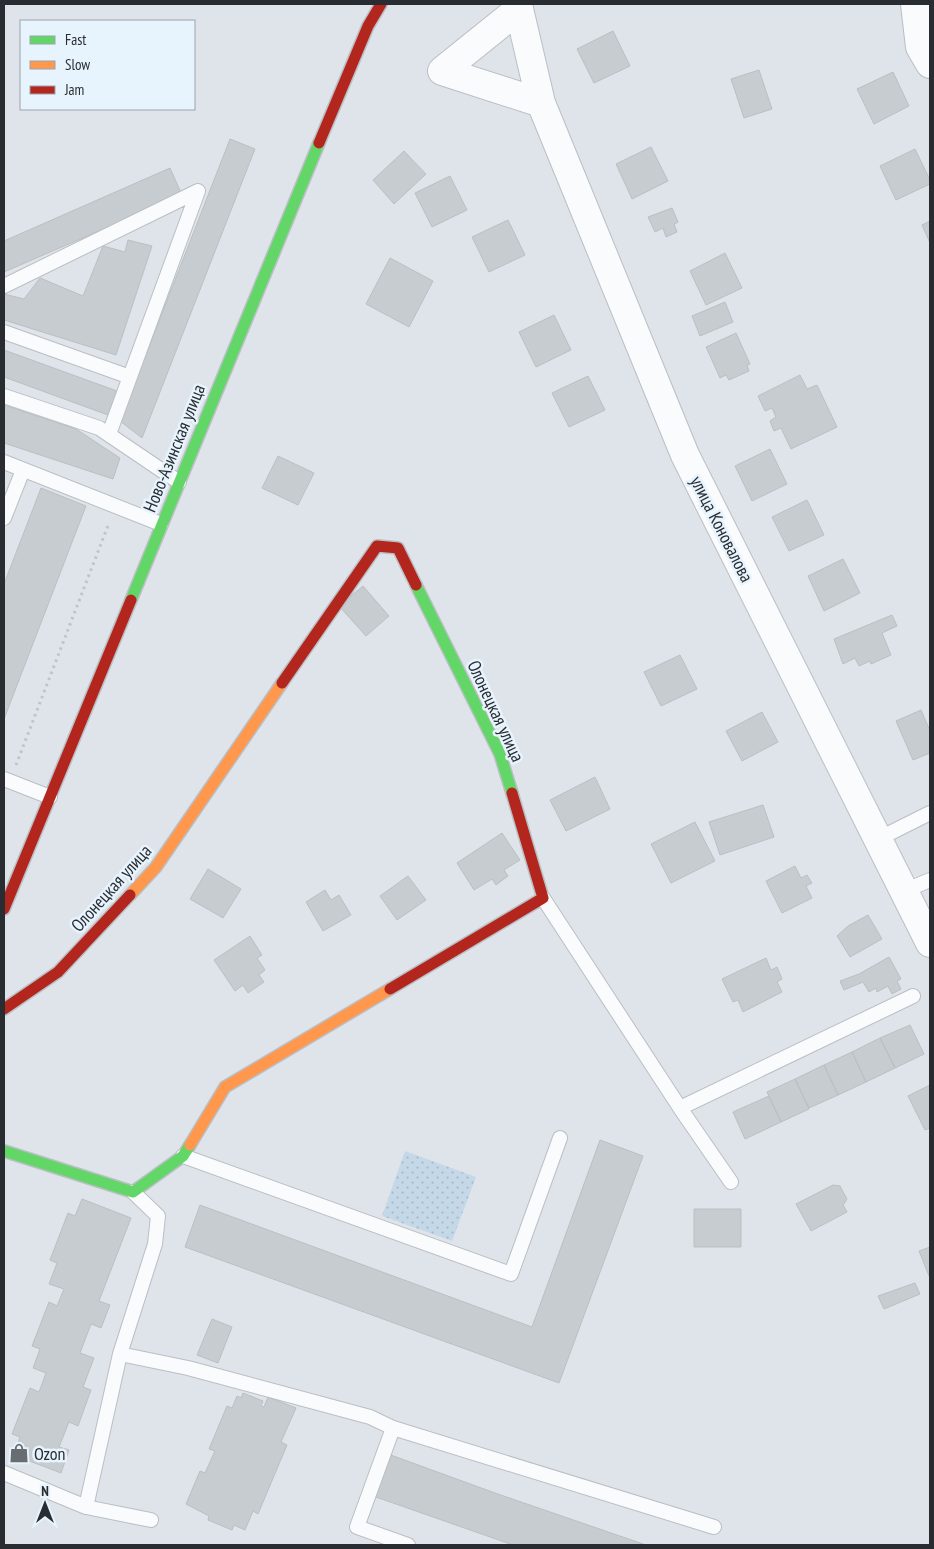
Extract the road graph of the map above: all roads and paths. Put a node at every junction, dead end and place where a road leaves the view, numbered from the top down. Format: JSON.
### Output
{"nodes":[{"id":1,"x":382,"y":4,"type":"edge"},
{"id":2,"x":915,"y":4,"type":"edge"},
{"id":3,"x":930,"y":64,"type":"edge"},
{"id":4,"x":541,"y":103,"type":"dead end"},
{"id":5,"x":4,"y":286,"type":"edge"},
{"id":6,"x":4,"y":332,"type":"edge"},
{"id":7,"x":130,"y":377,"type":"junction"},
{"id":8,"x":4,"y":396,"type":"edge"},
{"id":9,"x":109,"y":434,"type":"junction"},
{"id":10,"x":4,"y":462,"type":"edge"},
{"id":11,"x":23,"y":470,"type":"junction"},
{"id":12,"x":179,"y":482,"type":"junction"},
{"id":13,"x":116,"y":506,"type":"junction"},
{"id":14,"x":4,"y":518,"type":"edge"},
{"id":15,"x":162,"y":524,"type":"junction"},
{"id":16,"x":7,"y":780,"type":"edge"},
{"id":17,"x":50,"y":797,"type":"junction"},
{"id":18,"x":930,"y":813,"type":"edge"},
{"id":19,"x":878,"y":840,"type":"junction"},
{"id":20,"x":930,"y":880,"type":"edge"},
{"id":21,"x":904,"y":891,"type":"junction"},
{"id":22,"x":543,"y":898,"type":"junction"},
{"id":23,"x":4,"y":909,"type":"edge"},
{"id":24,"x":930,"y":943,"type":"edge"},
{"id":25,"x":913,"y":996,"type":"dead end"},
{"id":26,"x":4,"y":1009,"type":"edge"},
{"id":27,"x":680,"y":1108,"type":"junction"},
{"id":28,"x":560,"y":1138,"type":"dead end"},
{"id":29,"x":4,"y":1151,"type":"edge"},
{"id":30,"x":183,"y":1156,"type":"junction"},
{"id":31,"x":731,"y":1182,"type":"dead end"},
{"id":32,"x":134,"y":1192,"type":"junction"},
{"id":33,"x":120,"y":1354,"type":"junction"},
{"id":34,"x":393,"y":1428,"type":"junction"},
{"id":35,"x":4,"y":1473,"type":"edge"},
{"id":36,"x":86,"y":1506,"type":"junction"},
{"id":37,"x":151,"y":1520,"type":"dead end"},
{"id":38,"x":714,"y":1527,"type":"dead end"},
{"id":39,"x":408,"y":1545,"type":"edge"}],
"edges":[{"from":1,"to":12,"type":"street","name":"Ново-Азинская улица"},
{"from":2,"to":3,"type":"street"},
{"from":4,"to":19,"type":"street","name":"улица Коновалова"},
{"from":5,"to":7,"type":"lane"},
{"from":6,"to":7,"type":"lane"},
{"from":7,"to":9,"type":"lane"},
{"from":8,"to":9,"type":"lane"},
{"from":9,"to":12,"type":"lane"},
{"from":10,"to":11,"type":"lane"},
{"from":11,"to":13,"type":"lane"},
{"from":11,"to":14,"type":"lane"},
{"from":12,"to":15,"type":"street","name":"Ново-Азинская улица"},
{"from":13,"to":15,"type":"lane"},
{"from":13,"to":16,"type":"path"},
{"from":15,"to":17,"type":"street","name":"Ново-Азинская улица"},
{"from":16,"to":17,"type":"lane"},
{"from":17,"to":23,"type":"street","name":"Ново-Азинская улица"},
{"from":18,"to":19,"type":"lane"},
{"from":19,"to":21,"type":"street","name":"улица Коновалова"},
{"from":20,"to":21,"type":"lane"},
{"from":21,"to":24,"type":"street","name":"улица Коновалова"},
{"from":22,"to":26,"type":"street","name":"Олонецкая улица"},
{"from":22,"to":27,"type":"lane"},
{"from":22,"to":30,"type":"street"},
{"from":25,"to":27,"type":"lane"},
{"from":27,"to":31,"type":"lane"},
{"from":28,"to":30,"type":"lane"},
{"from":29,"to":32,"type":"street"},
{"from":30,"to":32,"type":"street"},
{"from":32,"to":33,"type":"lane"},
{"from":33,"to":34,"type":"lane"},
{"from":33,"to":36,"type":"lane"},
{"from":34,"to":38,"type":"lane"},
{"from":34,"to":39,"type":"lane"},
{"from":35,"to":36,"type":"lane"},
{"from":36,"to":37,"type":"lane"}]}
